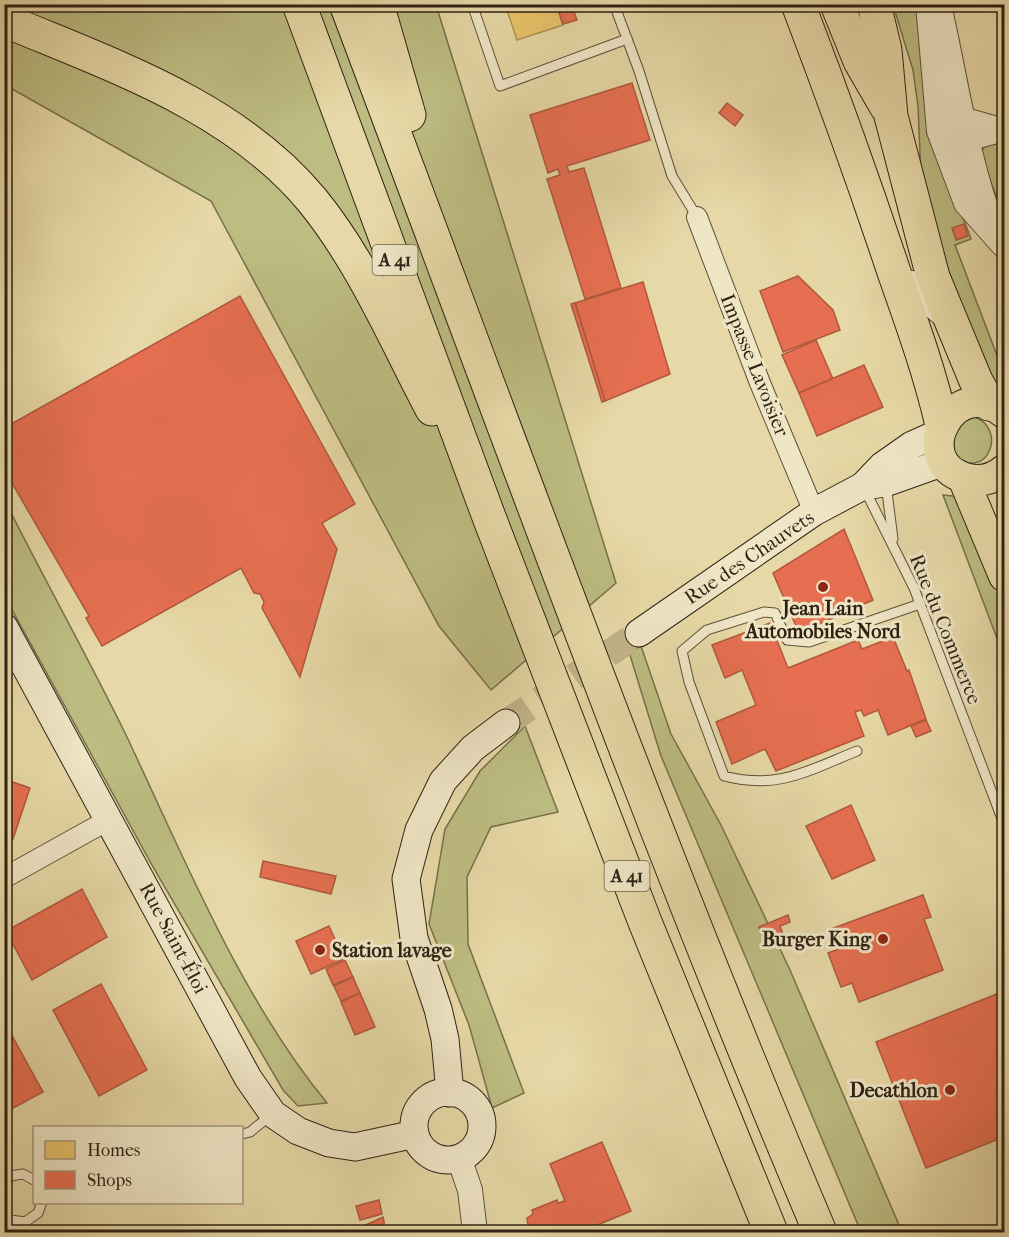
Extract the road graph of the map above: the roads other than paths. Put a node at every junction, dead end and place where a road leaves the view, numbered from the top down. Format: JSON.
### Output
{"nodes":[{"id":1,"x":299,"y":4,"type":"edge"},
{"id":2,"x":346,"y":4,"type":"edge"},
{"id":3,"x":377,"y":4,"type":"edge"},
{"id":4,"x":472,"y":4,"type":"edge"},
{"id":5,"x":614,"y":4,"type":"edge"},
{"id":6,"x":776,"y":4,"type":"edge"},
{"id":7,"x":798,"y":4,"type":"edge"},
{"id":8,"x":816,"y":4,"type":"edge"},
{"id":9,"x":837,"y":4,"type":"edge"},
{"id":10,"x":856,"y":4,"type":"edge"},
{"id":11,"x":874,"y":4,"type":"edge"},
{"id":12,"x":928,"y":4,"type":"edge"},
{"id":13,"x":937,"y":4,"type":"edge"},
{"id":14,"x":4,"y":20,"type":"edge"},
{"id":15,"x":627,"y":39,"type":"junction"},
{"id":16,"x":838,"y":110,"type":"junction"},
{"id":17,"x":891,"y":116,"type":"junction"},
{"id":18,"x":955,"y":129,"type":"junction"},
{"id":19,"x":1005,"y":130,"type":"edge"},
{"id":20,"x":697,"y":217,"type":"joint"},
{"id":21,"x":1000,"y":241,"type":"edge"},
{"id":22,"x":895,"y":273,"type":"junction"},
{"id":23,"x":956,"y":335,"type":"junction"},
{"id":24,"x":477,"y":351,"type":"junction"},
{"id":25,"x":997,"y":409,"type":"edge"},
{"id":26,"x":940,"y":429,"type":"junction"},
{"id":27,"x":954,"y":470,"type":"junction"},
{"id":28,"x":1005,"y":470,"type":"edge"},
{"id":29,"x":874,"y":484,"type":"junction"},
{"id":30,"x":814,"y":512,"type":"junction"},
{"id":31,"x":489,"y":517,"type":"junction"},
{"id":32,"x":894,"y":548,"type":"junction"},
{"id":33,"x":1005,"y":576,"type":"edge"},
{"id":34,"x":920,"y":604,"type":"junction"},
{"id":35,"x":4,"y":627,"type":"edge"},
{"id":36,"x":639,"y":633,"type":"tunnel mouth"},
{"id":37,"x":506,"y":723,"type":"tunnel mouth"},
{"id":38,"x":857,"y":751,"type":"dead end"},
{"id":39,"x":110,"y":819,"type":"junction"},
{"id":40,"x":1005,"y":824,"type":"edge"},
{"id":41,"x":4,"y":878,"type":"edge"},
{"id":42,"x":450,"y":1093,"type":"junction"},
{"id":43,"x":273,"y":1114,"type":"junction"},
{"id":44,"x":243,"y":1134,"type":"edge"},
{"id":45,"x":415,"y":1134,"type":"junction"},
{"id":46,"x":459,"y":1158,"type":"junction"},
{"id":47,"x":4,"y":1177,"type":"edge"},
{"id":48,"x":33,"y":1179,"type":"edge"},
{"id":49,"x":42,"y":1204,"type":"edge"},
{"id":50,"x":4,"y":1220,"type":"edge"},
{"id":51,"x":475,"y":1233,"type":"edge"},
{"id":52,"x":771,"y":1233,"type":"edge"},
{"id":53,"x":820,"y":1233,"type":"edge"}],
"edges":[{"from":1,"to":31,"type":"highway","number":"A 41"},
{"from":2,"to":24,"type":"highway","number":"A 41"},
{"from":3,"to":24,"type":"highway"},
{"from":4,"to":15,"type":"lane"},
{"from":5,"to":15,"type":"lane"},
{"from":6,"to":16,"type":"highway"},
{"from":7,"to":16,"type":"highway"},
{"from":8,"to":16,"type":"highway"},
{"from":9,"to":17,"type":"highway"},
{"from":10,"to":17,"type":"highway"},
{"from":11,"to":17,"type":"highway"},
{"from":12,"to":18,"type":"street"},
{"from":13,"to":18,"type":"street"},
{"from":14,"to":31,"type":"highway"},
{"from":15,"to":20,"type":"lane"},
{"from":16,"to":22,"type":"highway"},
{"from":17,"to":23,"type":"highway"},
{"from":18,"to":19,"type":"street"},
{"from":18,"to":21,"type":"street"},
{"from":20,"to":30,"type":"street","name":"Impasse Lavoisier"},
{"from":22,"to":23,"type":"lane"},
{"from":22,"to":26,"type":"highway"},
{"from":23,"to":25,"type":"highway"},
{"from":24,"to":53,"type":"highway","number":"A 41"},
{"from":25,"to":26,"type":"main road"},
{"from":26,"to":27,"type":"main road"},
{"from":26,"to":29,"type":"main road","name":"Rue des Chauvets"},
{"from":27,"to":28,"type":"main road"},
{"from":27,"to":29,"type":"main road","name":"Rue des Chauvets"},
{"from":27,"to":33,"type":"main road"},
{"from":29,"to":30,"type":"main road","name":"Rue des Chauvets"},
{"from":29,"to":32,"type":"lane","name":"Rue du Commerce"},
{"from":29,"to":32,"type":"lane","name":"Rue du Commerce"},
{"from":30,"to":36,"type":"main road","name":"Rue des Chauvets"},
{"from":31,"to":52,"type":"highway","number":"A 41"},
{"from":32,"to":34,"type":"lane","name":"Rue du Commerce"},
{"from":34,"to":38,"type":"lane"},
{"from":34,"to":40,"type":"lane","name":"Rue du Commerce"},
{"from":35,"to":39,"type":"main road","name":"Rue Saint-Éloi"},
{"from":37,"to":42,"type":"main road"},
{"from":39,"to":41,"type":"street"},
{"from":39,"to":43,"type":"main road","name":"Rue Saint-Éloi"},
{"from":42,"to":45,"type":"main road"},
{"from":42,"to":46,"type":"main road"},
{"from":43,"to":44,"type":"lane"},
{"from":43,"to":45,"type":"main road","name":"Rue Saint-Éloi"},
{"from":45,"to":46,"type":"main road"},
{"from":46,"to":51,"type":"street"},
{"from":47,"to":48,"type":"lane"},
{"from":49,"to":50,"type":"lane"}]}
